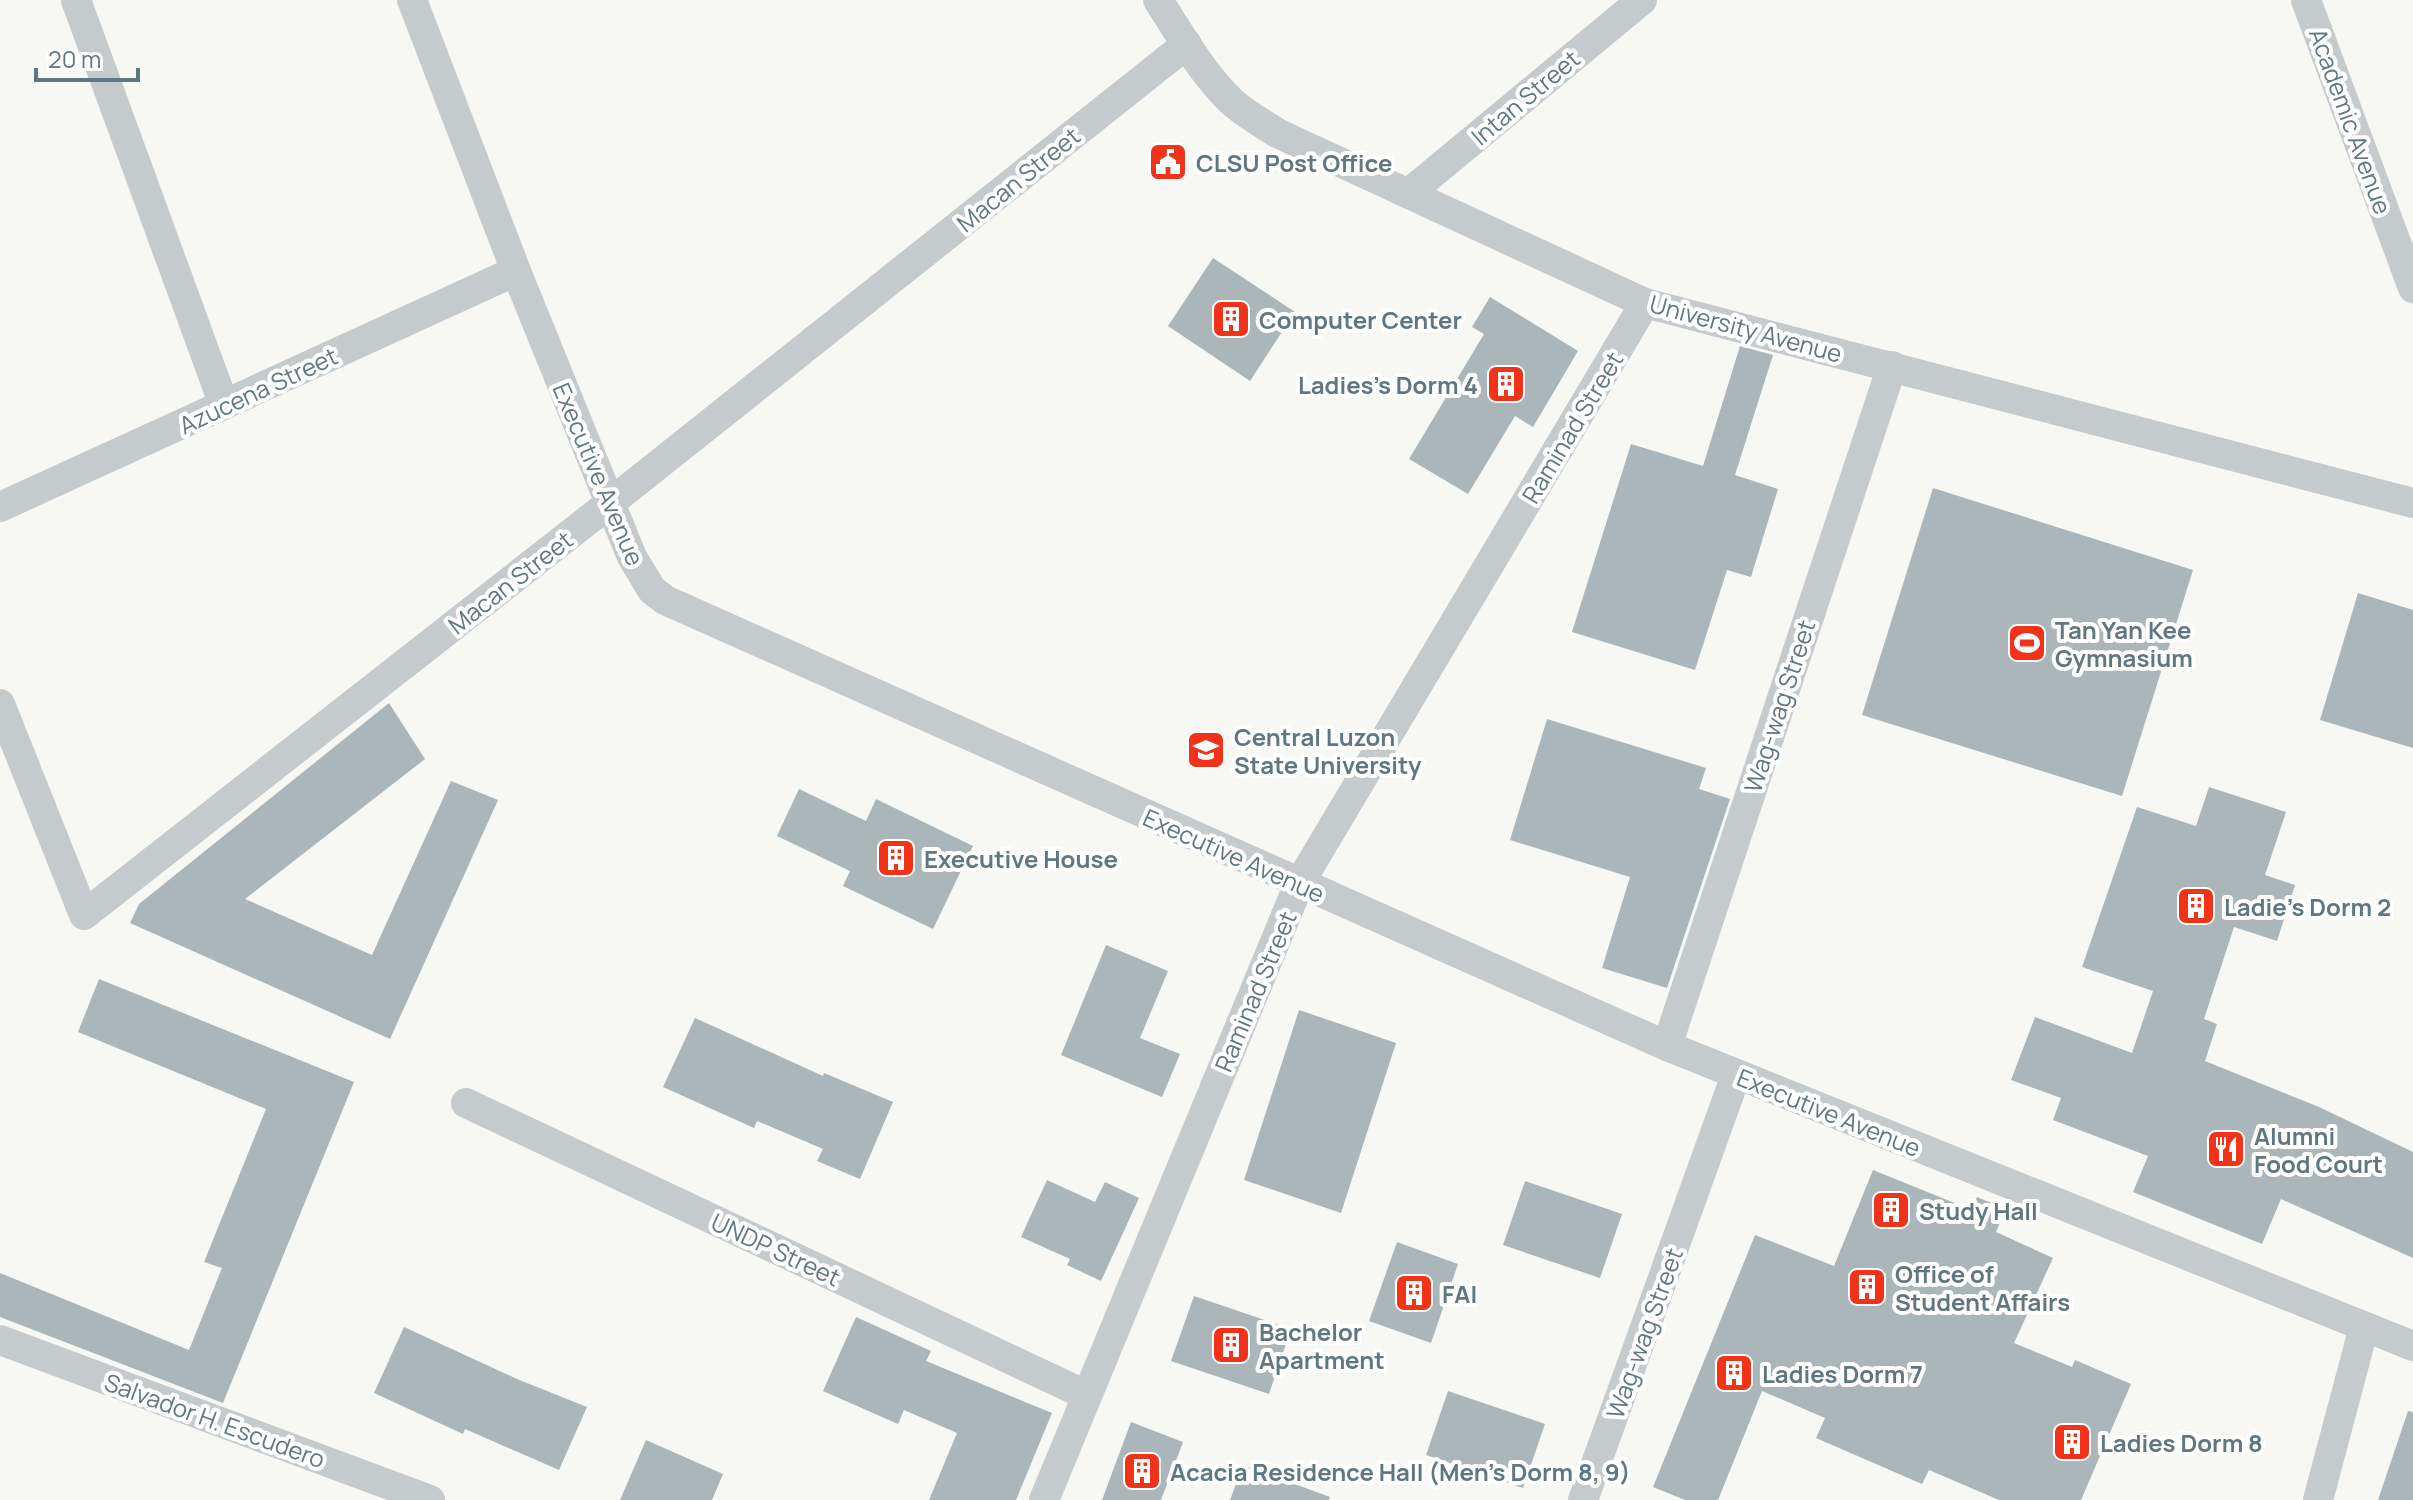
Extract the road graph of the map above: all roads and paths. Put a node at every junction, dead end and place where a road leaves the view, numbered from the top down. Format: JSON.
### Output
{"nodes":[{"id":1,"x":76,"y":0,"type":"edge"},
{"id":2,"x":412,"y":0,"type":"edge"},
{"id":3,"x":1158,"y":0,"type":"edge"},
{"id":4,"x":1642,"y":0,"type":"edge"},
{"id":5,"x":2306,"y":0,"type":"edge"},
{"id":6,"x":1187,"y":44,"type":"junction"},
{"id":7,"x":1409,"y":193,"type":"junction"},
{"id":8,"x":516,"y":271,"type":"junction"},
{"id":9,"x":2413,"y":288,"type":"edge"},
{"id":10,"x":1645,"y":303,"type":"junction"},
{"id":11,"x":1892,"y":366,"type":"junction"},
{"id":12,"x":224,"y":405,"type":"junction"},
{"id":13,"x":610,"y":503,"type":"junction"},
{"id":14,"x":2413,"y":503,"type":"edge"},
{"id":15,"x":0,"y":507,"type":"edge"},
{"id":16,"x":0,"y":704,"type":"edge"},
{"id":17,"x":1299,"y":884,"type":"junction"},
{"id":18,"x":1667,"y":1046,"type":"junction"},
{"id":19,"x":1736,"y":1075,"type":"junction"},
{"id":20,"x":466,"y":1103,"type":"dead end"},
{"id":21,"x":2364,"y":1327,"type":"junction"},
{"id":22,"x":0,"y":1340,"type":"edge"},
{"id":23,"x":2413,"y":1346,"type":"edge"},
{"id":24,"x":1086,"y":1395,"type":"junction"},
{"id":25,"x":430,"y":1500,"type":"edge"},
{"id":26,"x":1044,"y":1500,"type":"edge"},
{"id":27,"x":1583,"y":1500,"type":"edge"},
{"id":28,"x":2318,"y":1500,"type":"edge"}],
"edges":[{"from":1,"to":12,"type":"street"},
{"from":2,"to":8,"type":"street","name":"Executive Avenue"},
{"from":3,"to":6,"type":"street","name":"University Avenue"},
{"from":4,"to":7,"type":"street","name":"Intan Street"},
{"from":5,"to":9,"type":"street","name":"Academic Avenue"},
{"from":6,"to":7,"type":"street","name":"University Avenue"},
{"from":6,"to":13,"type":"street","name":"Macan Street"},
{"from":7,"to":10,"type":"street","name":"University Avenue"},
{"from":8,"to":12,"type":"street","name":"Azucena Street"},
{"from":8,"to":13,"type":"street","name":"Executive Avenue"},
{"from":10,"to":11,"type":"street","name":"University Avenue"},
{"from":10,"to":17,"type":"street","name":"Raminad Street"},
{"from":11,"to":14,"type":"street","name":"University Avenue"},
{"from":11,"to":18,"type":"street","name":"Wag-wag Street"},
{"from":12,"to":15,"type":"street","name":"Azucena Street"},
{"from":13,"to":16,"type":"street","name":"Macan Street"},
{"from":13,"to":17,"type":"street","name":"Executive Avenue"},
{"from":17,"to":18,"type":"street","name":"Executive Avenue"},
{"from":17,"to":24,"type":"street","name":"Raminad Street"},
{"from":18,"to":19,"type":"street","name":"Executive Avenue"},
{"from":19,"to":21,"type":"street","name":"Executive Avenue"},
{"from":19,"to":27,"type":"street","name":"Wag-wag Street"},
{"from":20,"to":24,"type":"street","name":"UNDP Street"},
{"from":21,"to":23,"type":"street","name":"Executive Avenue"},
{"from":21,"to":28,"type":"street"},
{"from":22,"to":25,"type":"street","name":"Salvador H. Escudero"},
{"from":24,"to":26,"type":"street","name":"Raminad Street"}]}
